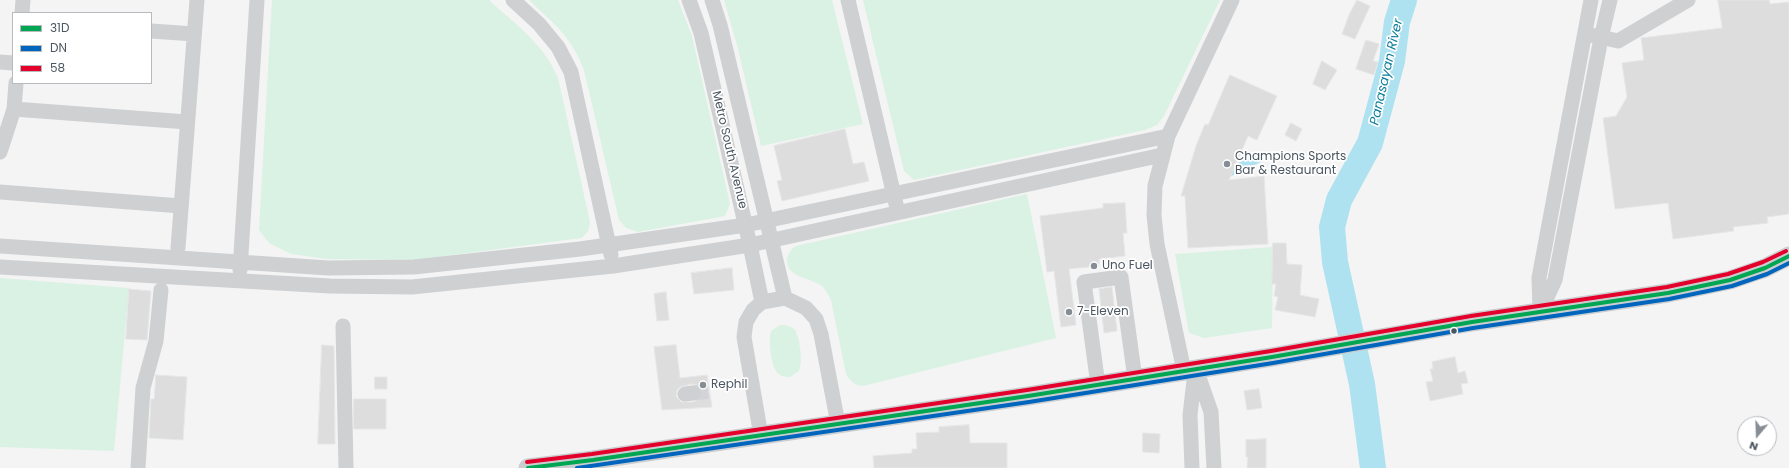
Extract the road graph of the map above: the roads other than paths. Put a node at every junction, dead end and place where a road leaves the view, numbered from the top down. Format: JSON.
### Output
{"nodes":[{"id":1,"x":23,"y":0,"type":"edge"},
{"id":2,"x":196,"y":0,"type":"edge"},
{"id":3,"x":257,"y":0,"type":"edge"},
{"id":4,"x":513,"y":0,"type":"edge"},
{"id":5,"x":689,"y":0,"type":"edge"},
{"id":6,"x":712,"y":0,"type":"edge"},
{"id":7,"x":848,"y":0,"type":"edge"},
{"id":8,"x":1232,"y":0,"type":"edge"},
{"id":9,"x":1591,"y":0,"type":"edge"},
{"id":10,"x":1610,"y":0,"type":"edge"},
{"id":11,"x":1688,"y":0,"type":"edge"},
{"id":12,"x":22,"y":12,"type":"edge"},
{"id":13,"x":152,"y":31,"type":"edge"},
{"id":14,"x":194,"y":34,"type":"junction"},
{"id":15,"x":1584,"y":34,"type":"junction"},
{"id":16,"x":1601,"y":38,"type":"junction"},
{"id":17,"x":0,"y":62,"type":"edge"},
{"id":18,"x":12,"y":63,"type":"edge"},
{"id":19,"x":16,"y":84,"type":"edge"},
{"id":20,"x":14,"y":109,"type":"junction"},
{"id":21,"x":187,"y":122,"type":"junction"},
{"id":22,"x":1168,"y":136,"type":"junction"},
{"id":23,"x":0,"y":152,"type":"edge"},
{"id":24,"x":1162,"y":155,"type":"junction"},
{"id":25,"x":0,"y":192,"type":"edge"},
{"id":26,"x":894,"y":194,"type":"junction"},
{"id":27,"x":181,"y":206,"type":"junction"},
{"id":28,"x":898,"y":213,"type":"junction"},
{"id":29,"x":767,"y":220,"type":"junction"},
{"id":30,"x":746,"y":225,"type":"junction"},
{"id":31,"x":772,"y":240,"type":"junction"},
{"id":32,"x":609,"y":245,"type":"junction"},
{"id":33,"x":750,"y":245,"type":"junction"},
{"id":34,"x":0,"y":246,"type":"edge"},
{"id":35,"x":178,"y":248,"type":"dead end"},
{"id":36,"x":1789,"y":256,"type":"edge"},
{"id":37,"x":241,"y":262,"type":"junction"},
{"id":38,"x":613,"y":266,"type":"junction"},
{"id":39,"x":0,"y":267,"type":"edge"},
{"id":40,"x":240,"y":281,"type":"junction"},
{"id":41,"x":161,"y":290,"type":"dead end"},
{"id":42,"x":785,"y":298,"type":"junction"},
{"id":43,"x":762,"y":302,"type":"junction"},
{"id":44,"x":1540,"y":313,"type":"junction"},
{"id":45,"x":343,"y":326,"type":"dead end"},
{"id":46,"x":1190,"y":370,"type":"junction"},
{"id":47,"x":1135,"y":379,"type":"junction"},
{"id":48,"x":1098,"y":384,"type":"junction"},
{"id":49,"x":838,"y":424,"type":"junction"},
{"id":50,"x":761,"y":436,"type":"junction"},
{"id":51,"x":138,"y":468,"type":"edge"},
{"id":52,"x":346,"y":468,"type":"edge"},
{"id":53,"x":528,"y":468,"type":"edge"},
{"id":54,"x":1192,"y":468,"type":"edge"},
{"id":55,"x":1214,"y":468,"type":"edge"}],
"edges":[{"from":1,"to":12,"type":"street"},
{"from":2,"to":14,"type":"street"},
{"from":3,"to":37,"type":"street"},
{"from":4,"to":32,"type":"street"},
{"from":5,"to":30,"type":"street","name":"Metro South Avenue"},
{"from":6,"to":29,"type":"street","name":"Metro South Avenue"},
{"from":7,"to":26,"type":"street"},
{"from":8,"to":22,"type":"street"},
{"from":9,"to":15,"type":"street"},
{"from":10,"to":16,"type":"street"},
{"from":11,"to":16,"type":"street"},
{"from":13,"to":14,"type":"street"},
{"from":14,"to":21,"type":"street"},
{"from":15,"to":16,"type":"street"},
{"from":15,"to":44,"type":"street"},
{"from":16,"to":44,"type":"street"},
{"from":17,"to":18,"type":"street"},
{"from":19,"to":20,"type":"street"},
{"from":20,"to":21,"type":"street"},
{"from":20,"to":23,"type":"street"},
{"from":21,"to":27,"type":"street"},
{"from":22,"to":24,"type":"street"},
{"from":22,"to":26,"type":"street"},
{"from":24,"to":28,"type":"street"},
{"from":24,"to":46,"type":"street"},
{"from":25,"to":27,"type":"street"},
{"from":26,"to":28,"type":"street"},
{"from":26,"to":29,"type":"street"},
{"from":27,"to":35,"type":"street"},
{"from":28,"to":31,"type":"street"},
{"from":29,"to":30,"type":"street"},
{"from":29,"to":31,"type":"street","name":"Metro South Avenue"},
{"from":30,"to":32,"type":"street"},
{"from":30,"to":33,"type":"street","name":"Metro South Avenue"},
{"from":31,"to":33,"type":"street"},
{"from":31,"to":42,"type":"street","name":"Metro South Avenue"},
{"from":32,"to":37,"type":"street"},
{"from":32,"to":38,"type":"street"},
{"from":33,"to":38,"type":"street"},
{"from":33,"to":43,"type":"street","name":"Metro South Avenue"},
{"from":34,"to":37,"type":"street"},
{"from":36,"to":44,"type":"main road"},
{"from":37,"to":40,"type":"street"},
{"from":38,"to":40,"type":"street"},
{"from":39,"to":40,"type":"street"},
{"from":41,"to":51,"type":"street"},
{"from":42,"to":43,"type":"street"},
{"from":42,"to":49,"type":"street"},
{"from":43,"to":50,"type":"street"},
{"from":44,"to":46,"type":"main road"},
{"from":45,"to":52,"type":"street"},
{"from":46,"to":47,"type":"main road"},
{"from":46,"to":54,"type":"street"},
{"from":46,"to":55,"type":"street"},
{"from":47,"to":48,"type":"main road"},
{"from":47,"to":48,"type":"street"},
{"from":48,"to":49,"type":"main road"},
{"from":49,"to":50,"type":"main road"},
{"from":50,"to":53,"type":"main road"}]}
